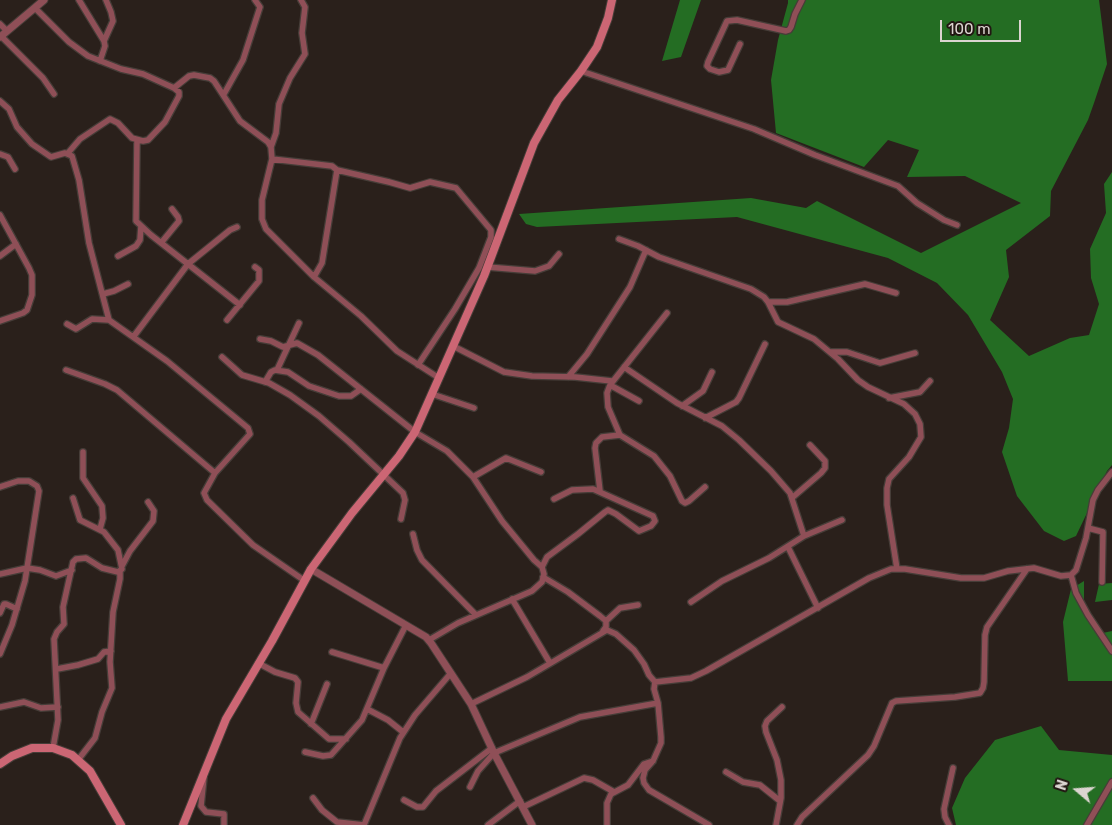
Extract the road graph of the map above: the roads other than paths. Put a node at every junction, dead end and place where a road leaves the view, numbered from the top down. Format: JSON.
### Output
{"nodes":[{"id":1,"x":44,"y":0,"type":"edge"},
{"id":2,"x":79,"y":0,"type":"edge"},
{"id":3,"x":106,"y":0,"type":"edge"},
{"id":4,"x":255,"y":0,"type":"edge"},
{"id":5,"x":301,"y":0,"type":"edge"},
{"id":6,"x":612,"y":0,"type":"edge"},
{"id":7,"x":802,"y":0,"type":"edge"},
{"id":8,"x":35,"y":8,"type":"junction"},
{"id":9,"x":0,"y":24,"type":"edge"},
{"id":10,"x":3,"y":35,"type":"edge"},
{"id":11,"x":104,"y":41,"type":"junction"},
{"id":12,"x":740,"y":44,"type":"dead end"},
{"id":13,"x":100,"y":61,"type":"junction"},
{"id":14,"x":581,"y":71,"type":"junction"},
{"id":15,"x":174,"y":88,"type":"junction"},
{"id":16,"x":54,"y":94,"type":"dead end"},
{"id":17,"x":224,"y":94,"type":"junction"},
{"id":18,"x":0,"y":101,"type":"edge"},
{"id":19,"x":137,"y":140,"type":"junction"},
{"id":20,"x":271,"y":147,"type":"junction"},
{"id":21,"x":68,"y":153,"type":"junction"},
{"id":22,"x":0,"y":154,"type":"edge"},
{"id":23,"x":272,"y":159,"type":"junction"},
{"id":24,"x":15,"y":169,"type":"dead end"},
{"id":25,"x":337,"y":170,"type":"junction"},
{"id":26,"x":172,"y":209,"type":"dead end"},
{"id":27,"x":0,"y":215,"type":"edge"},
{"id":28,"x":141,"y":226,"type":"junction"},
{"id":29,"x":957,"y":226,"type":"dead end"},
{"id":30,"x":237,"y":227,"type":"dead end"},
{"id":31,"x":619,"y":239,"type":"dead end"},
{"id":32,"x":161,"y":243,"type":"junction"},
{"id":33,"x":16,"y":244,"type":"junction"},
{"id":34,"x":646,"y":250,"type":"junction"},
{"id":35,"x":559,"y":254,"type":"dead end"},
{"id":36,"x":0,"y":256,"type":"edge"},
{"id":37,"x":118,"y":256,"type":"dead end"},
{"id":38,"x":188,"y":264,"type":"junction"},
{"id":39,"x":255,"y":267,"type":"dead end"},
{"id":40,"x":487,"y":267,"type":"junction"},
{"id":41,"x":314,"y":277,"type":"junction"},
{"id":42,"x":128,"y":284,"type":"dead end"},
{"id":43,"x":896,"y":293,"type":"dead end"},
{"id":44,"x":103,"y":294,"type":"junction"},
{"id":45,"x":768,"y":302,"type":"junction"},
{"id":46,"x":240,"y":305,"type":"junction"},
{"id":47,"x":667,"y":313,"type":"dead end"},
{"id":48,"x":109,"y":320,"type":"junction"},
{"id":49,"x":227,"y":320,"type":"dead end"},
{"id":50,"x":0,"y":321,"type":"edge"},
{"id":51,"x":299,"y":323,"type":"dead end"},
{"id":52,"x":67,"y":324,"type":"dead end"},
{"id":53,"x":134,"y":336,"type":"junction"},
{"id":54,"x":260,"y":339,"type":"dead end"},
{"id":55,"x":765,"y":344,"type":"dead end"},
{"id":56,"x":289,"y":346,"type":"junction"},
{"id":57,"x":453,"y":346,"type":"junction"},
{"id":58,"x":830,"y":352,"type":"junction"},
{"id":59,"x":915,"y":353,"type":"dead end"},
{"id":60,"x":222,"y":357,"type":"dead end"},
{"id":61,"x":418,"y":365,"type":"junction"},
{"id":62,"x":624,"y":367,"type":"junction"},
{"id":63,"x":66,"y":370,"type":"dead end"},
{"id":64,"x":277,"y":370,"type":"junction"},
{"id":65,"x":712,"y":372,"type":"dead end"},
{"id":66,"x":568,"y":377,"type":"junction"},
{"id":67,"x":439,"y":378,"type":"junction"},
{"id":68,"x":930,"y":381,"type":"dead end"},
{"id":69,"x":265,"y":382,"type":"junction"},
{"id":70,"x":611,"y":383,"type":"junction"},
{"id":71,"x":361,"y":389,"type":"junction"},
{"id":72,"x":432,"y":394,"type":"junction"},
{"id":73,"x":889,"y":398,"type":"junction"},
{"id":74,"x":638,"y":401,"type":"dead end"},
{"id":75,"x":682,"y":406,"type":"junction"},
{"id":76,"x":474,"y":408,"type":"dead end"},
{"id":77,"x":705,"y":418,"type":"junction"},
{"id":78,"x":415,"y":432,"type":"junction"},
{"id":79,"x":620,"y":435,"type":"junction"},
{"id":80,"x":810,"y":445,"type":"dead end"},
{"id":81,"x":83,"y":452,"type":"dead end"},
{"id":82,"x":541,"y":472,"type":"dead end"},
{"id":83,"x":1112,"y":472,"type":"edge"},
{"id":84,"x":215,"y":473,"type":"junction"},
{"id":85,"x":383,"y":475,"type":"junction"},
{"id":86,"x":473,"y":477,"type":"junction"},
{"id":87,"x":0,"y":487,"type":"edge"},
{"id":88,"x":705,"y":487,"type":"dead end"},
{"id":89,"x":600,"y":490,"type":"junction"},
{"id":90,"x":72,"y":498,"type":"dead end"},
{"id":91,"x":554,"y":499,"type":"dead end"},
{"id":92,"x":794,"y":500,"type":"junction"},
{"id":93,"x":148,"y":502,"type":"dead end"},
{"id":94,"x":401,"y":519,"type":"dead end"},
{"id":95,"x":842,"y":520,"type":"dead end"},
{"id":96,"x":1088,"y":528,"type":"junction"},
{"id":97,"x":100,"y":530,"type":"junction"},
{"id":98,"x":413,"y":534,"type":"dead end"},
{"id":99,"x":804,"y":536,"type":"junction"},
{"id":100,"x":788,"y":547,"type":"junction"},
{"id":101,"x":542,"y":567,"type":"junction"},
{"id":102,"x":27,"y":568,"type":"junction"},
{"id":103,"x":897,"y":568,"type":"junction"},
{"id":104,"x":121,"y":569,"type":"junction"},
{"id":105,"x":312,"y":569,"type":"junction"},
{"id":106,"x":1027,"y":569,"type":"junction"},
{"id":107,"x":72,"y":570,"type":"junction"},
{"id":108,"x":0,"y":574,"type":"edge"},
{"id":109,"x":1071,"y":575,"type":"junction"},
{"id":110,"x":543,"y":577,"type":"junction"},
{"id":111,"x":305,"y":581,"type":"junction"},
{"id":112,"x":1102,"y":582,"type":"dead end"},
{"id":113,"x":512,"y":599,"type":"junction"},
{"id":114,"x":691,"y":602,"type":"dead end"},
{"id":115,"x":638,"y":605,"type":"dead end"},
{"id":116,"x":818,"y":608,"type":"junction"},
{"id":117,"x":17,"y":609,"type":"junction"},
{"id":118,"x":0,"y":613,"type":"edge"},
{"id":119,"x":476,"y":615,"type":"junction"},
{"id":120,"x":606,"y":621,"type":"junction"},
{"id":121,"x":406,"y":625,"type":"junction"},
{"id":122,"x":603,"y":631,"type":"junction"},
{"id":123,"x":429,"y":640,"type":"junction"},
{"id":124,"x":111,"y":651,"type":"junction"},
{"id":125,"x":1112,"y":651,"type":"edge"},
{"id":126,"x":332,"y":652,"type":"dead end"},
{"id":127,"x":0,"y":654,"type":"edge"},
{"id":128,"x":258,"y":663,"type":"junction"},
{"id":129,"x":550,"y":664,"type":"junction"},
{"id":130,"x":384,"y":668,"type":"junction"},
{"id":131,"x":57,"y":669,"type":"junction"},
{"id":132,"x":450,"y":673,"type":"junction"},
{"id":133,"x":655,"y":682,"type":"junction"},
{"id":134,"x":327,"y":684,"type":"dead end"},
{"id":135,"x":471,"y":704,"type":"junction"},
{"id":136,"x":658,"y":704,"type":"junction"},
{"id":137,"x":0,"y":707,"type":"edge"},
{"id":138,"x":58,"y":707,"type":"junction"},
{"id":139,"x":782,"y":707,"type":"dead end"},
{"id":140,"x":368,"y":709,"type":"junction"},
{"id":141,"x":312,"y":724,"type":"junction"},
{"id":142,"x":403,"y":732,"type":"junction"},
{"id":143,"x":346,"y":739,"type":"junction"},
{"id":144,"x":52,"y":748,"type":"junction"},
{"id":145,"x":493,"y":751,"type":"junction"},
{"id":146,"x":305,"y":752,"type":"dead end"},
{"id":147,"x":78,"y":760,"type":"junction"},
{"id":148,"x":653,"y":761,"type":"junction"},
{"id":149,"x":0,"y":764,"type":"edge"},
{"id":150,"x":953,"y":768,"type":"dead end"},
{"id":151,"x":205,"y":770,"type":"junction"},
{"id":152,"x":726,"y":772,"type":"dead end"},
{"id":153,"x":1112,"y":782,"type":"edge"},
{"id":154,"x":470,"y":786,"type":"dead end"},
{"id":155,"x":614,"y":792,"type":"junction"},
{"id":156,"x":313,"y":798,"type":"dead end"},
{"id":157,"x":404,"y":800,"type":"dead end"},
{"id":158,"x":780,"y":801,"type":"junction"},
{"id":159,"x":522,"y":804,"type":"junction"},
{"id":160,"x":121,"y":825,"type":"edge"},
{"id":161,"x":183,"y":825,"type":"edge"},
{"id":162,"x":224,"y":825,"type":"edge"},
{"id":163,"x":364,"y":825,"type":"edge"},
{"id":164,"x":488,"y":825,"type":"edge"},
{"id":165,"x":532,"y":825,"type":"edge"},
{"id":166,"x":607,"y":825,"type":"edge"},
{"id":167,"x":709,"y":825,"type":"edge"},
{"id":168,"x":776,"y":825,"type":"edge"},
{"id":169,"x":797,"y":825,"type":"edge"},
{"id":170,"x":949,"y":825,"type":"edge"},
{"id":171,"x":1087,"y":825,"type":"edge"}],
"edges":[{"from":1,"to":8,"type":"street"},
{"from":2,"to":11,"type":"street"},
{"from":3,"to":11,"type":"street"},
{"from":4,"to":17,"type":"street"},
{"from":5,"to":20,"type":"street"},
{"from":6,"to":14,"type":"main road"},
{"from":7,"to":12,"type":"street"},
{"from":8,"to":10,"type":"street"},
{"from":8,"to":13,"type":"street"},
{"from":9,"to":10,"type":"street"},
{"from":10,"to":16,"type":"street"},
{"from":11,"to":13,"type":"street"},
{"from":13,"to":15,"type":"street"},
{"from":14,"to":29,"type":"street"},
{"from":14,"to":40,"type":"main road"},
{"from":15,"to":17,"type":"street"},
{"from":15,"to":19,"type":"street"},
{"from":17,"to":20,"type":"street"},
{"from":18,"to":21,"type":"street"},
{"from":19,"to":21,"type":"street"},
{"from":19,"to":28,"type":"street"},
{"from":20,"to":23,"type":"street"},
{"from":21,"to":44,"type":"street"},
{"from":22,"to":24,"type":"street"},
{"from":23,"to":25,"type":"street"},
{"from":23,"to":41,"type":"street"},
{"from":25,"to":41,"type":"street"},
{"from":25,"to":61,"type":"street"},
{"from":26,"to":32,"type":"street"},
{"from":27,"to":33,"type":"street"},
{"from":28,"to":32,"type":"street"},
{"from":28,"to":37,"type":"street"},
{"from":30,"to":38,"type":"street"},
{"from":31,"to":34,"type":"street"},
{"from":32,"to":38,"type":"street"},
{"from":33,"to":36,"type":"street"},
{"from":33,"to":50,"type":"street"},
{"from":34,"to":45,"type":"street"},
{"from":34,"to":66,"type":"street"},
{"from":35,"to":40,"type":"street"},
{"from":38,"to":46,"type":"street"},
{"from":38,"to":53,"type":"street"},
{"from":39,"to":46,"type":"street"},
{"from":40,"to":57,"type":"main road"},
{"from":41,"to":61,"type":"street"},
{"from":42,"to":44,"type":"street"},
{"from":43,"to":45,"type":"street"},
{"from":44,"to":48,"type":"street"},
{"from":45,"to":58,"type":"street"},
{"from":46,"to":49,"type":"street"},
{"from":47,"to":62,"type":"street"},
{"from":48,"to":52,"type":"street"},
{"from":48,"to":53,"type":"street"},
{"from":51,"to":56,"type":"street"},
{"from":53,"to":84,"type":"street"},
{"from":54,"to":56,"type":"street"},
{"from":55,"to":77,"type":"street"},
{"from":56,"to":64,"type":"street"},
{"from":56,"to":71,"type":"street"},
{"from":57,"to":66,"type":"street"},
{"from":57,"to":67,"type":"main road"},
{"from":58,"to":59,"type":"street"},
{"from":58,"to":73,"type":"street"},
{"from":60,"to":69,"type":"street"},
{"from":61,"to":67,"type":"street"},
{"from":62,"to":70,"type":"street"},
{"from":62,"to":75,"type":"street"},
{"from":63,"to":84,"type":"street"},
{"from":64,"to":69,"type":"street"},
{"from":64,"to":71,"type":"street"},
{"from":65,"to":75,"type":"street"},
{"from":66,"to":70,"type":"street"},
{"from":67,"to":72,"type":"main road"},
{"from":68,"to":73,"type":"street"},
{"from":69,"to":85,"type":"street"},
{"from":70,"to":74,"type":"street"},
{"from":70,"to":79,"type":"street"},
{"from":71,"to":78,"type":"street"},
{"from":72,"to":76,"type":"street"},
{"from":72,"to":78,"type":"main road"},
{"from":73,"to":103,"type":"street"},
{"from":75,"to":77,"type":"street"},
{"from":77,"to":92,"type":"street"},
{"from":78,"to":85,"type":"main road"},
{"from":78,"to":86,"type":"street"},
{"from":79,"to":88,"type":"street"},
{"from":79,"to":89,"type":"street"},
{"from":80,"to":92,"type":"street"},
{"from":81,"to":97,"type":"street"},
{"from":82,"to":86,"type":"street"},
{"from":83,"to":96,"type":"street"},
{"from":84,"to":111,"type":"street"},
{"from":85,"to":94,"type":"street"},
{"from":85,"to":105,"type":"main road"},
{"from":86,"to":101,"type":"street"},
{"from":87,"to":102,"type":"street"},
{"from":89,"to":91,"type":"street"},
{"from":89,"to":101,"type":"street"},
{"from":90,"to":97,"type":"street"},
{"from":92,"to":99,"type":"street"},
{"from":93,"to":104,"type":"street"},
{"from":95,"to":99,"type":"street"},
{"from":96,"to":109,"type":"street"},
{"from":96,"to":112,"type":"street"},
{"from":97,"to":104,"type":"street"},
{"from":98,"to":119,"type":"street"},
{"from":99,"to":100,"type":"street"},
{"from":100,"to":114,"type":"street"},
{"from":100,"to":116,"type":"street"},
{"from":101,"to":110,"type":"street"},
{"from":102,"to":107,"type":"street"},
{"from":102,"to":108,"type":"street"},
{"from":102,"to":117,"type":"street"},
{"from":103,"to":106,"type":"street"},
{"from":103,"to":116,"type":"street"},
{"from":104,"to":107,"type":"street"},
{"from":104,"to":124,"type":"street"},
{"from":105,"to":111,"type":"main road"},
{"from":105,"to":121,"type":"street"},
{"from":106,"to":109,"type":"street"},
{"from":106,"to":169,"type":"street"},
{"from":107,"to":131,"type":"street"},
{"from":109,"to":125,"type":"street"},
{"from":110,"to":113,"type":"street"},
{"from":110,"to":120,"type":"street"},
{"from":111,"to":128,"type":"main road"},
{"from":113,"to":119,"type":"street"},
{"from":113,"to":129,"type":"street"},
{"from":115,"to":120,"type":"street"},
{"from":116,"to":133,"type":"street"},
{"from":117,"to":118,"type":"street"},
{"from":117,"to":127,"type":"street"},
{"from":119,"to":123,"type":"street"},
{"from":120,"to":122,"type":"street"},
{"from":121,"to":123,"type":"street"},
{"from":121,"to":130,"type":"street"},
{"from":122,"to":129,"type":"street"},
{"from":122,"to":133,"type":"street"},
{"from":123,"to":132,"type":"street"},
{"from":124,"to":131,"type":"street"},
{"from":124,"to":147,"type":"street"},
{"from":126,"to":130,"type":"street"},
{"from":128,"to":141,"type":"street"},
{"from":128,"to":151,"type":"main road"},
{"from":129,"to":135,"type":"street"},
{"from":130,"to":140,"type":"street"},
{"from":131,"to":138,"type":"street"},
{"from":132,"to":135,"type":"street"},
{"from":132,"to":142,"type":"street"},
{"from":133,"to":136,"type":"street"},
{"from":134,"to":141,"type":"street"},
{"from":135,"to":145,"type":"street"},
{"from":136,"to":145,"type":"street"},
{"from":136,"to":148,"type":"street"},
{"from":137,"to":138,"type":"street"},
{"from":138,"to":144,"type":"street"},
{"from":139,"to":158,"type":"street"},
{"from":140,"to":142,"type":"street"},
{"from":140,"to":143,"type":"street"},
{"from":141,"to":143,"type":"street"},
{"from":142,"to":163,"type":"street"},
{"from":143,"to":146,"type":"street"},
{"from":144,"to":147,"type":"main road"},
{"from":144,"to":149,"type":"main road"},
{"from":145,"to":154,"type":"street"},
{"from":145,"to":157,"type":"street"},
{"from":145,"to":159,"type":"street"},
{"from":147,"to":160,"type":"main road"},
{"from":148,"to":155,"type":"street"},
{"from":148,"to":167,"type":"street"},
{"from":150,"to":170,"type":"street"},
{"from":151,"to":161,"type":"main road"},
{"from":151,"to":162,"type":"street"},
{"from":152,"to":158,"type":"street"},
{"from":153,"to":171,"type":"street"},
{"from":155,"to":159,"type":"street"},
{"from":155,"to":166,"type":"street"},
{"from":156,"to":163,"type":"street"},
{"from":158,"to":168,"type":"street"},
{"from":159,"to":164,"type":"street"},
{"from":159,"to":165,"type":"street"}]}
